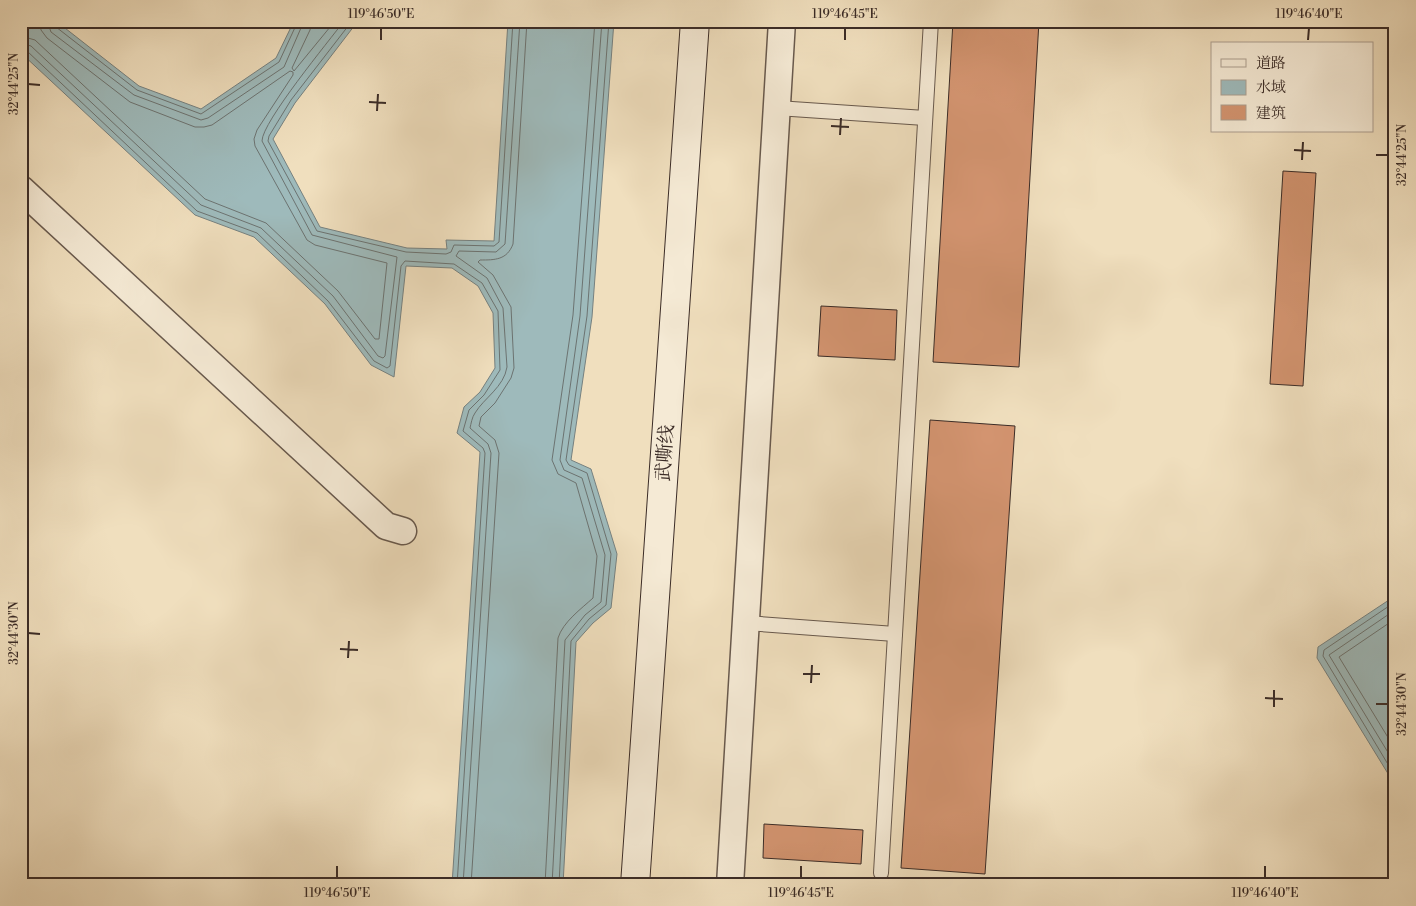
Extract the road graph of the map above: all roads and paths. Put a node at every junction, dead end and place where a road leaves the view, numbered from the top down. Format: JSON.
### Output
{"nodes":[{"id":1,"x":695,"y":21,"type":"edge"},
{"id":2,"x":782,"y":21,"type":"edge"},
{"id":3,"x":931,"y":21,"type":"edge"},
{"id":4,"x":777,"y":108,"type":"junction"},
{"id":5,"x":925,"y":118,"type":"junction"},
{"id":6,"x":21,"y":189,"type":"edge"},
{"id":7,"x":403,"y":531,"type":"dead end"},
{"id":8,"x":746,"y":623,"type":"junction"},
{"id":9,"x":895,"y":634,"type":"junction"},
{"id":10,"x":881,"y":873,"type":"dead end"},
{"id":11,"x":635,"y":885,"type":"edge"},
{"id":12,"x":730,"y":885,"type":"edge"}],
"edges":[{"from":1,"to":11,"type":"main road","name":"武嘶线"},
{"from":2,"to":4,"type":"street"},
{"from":3,"to":5,"type":"lane"},
{"from":4,"to":5,"type":"lane"},
{"from":4,"to":8,"type":"street"},
{"from":5,"to":9,"type":"lane"},
{"from":6,"to":7,"type":"street"},
{"from":8,"to":9,"type":"lane"},
{"from":8,"to":12,"type":"street"},
{"from":9,"to":10,"type":"lane"}]}
